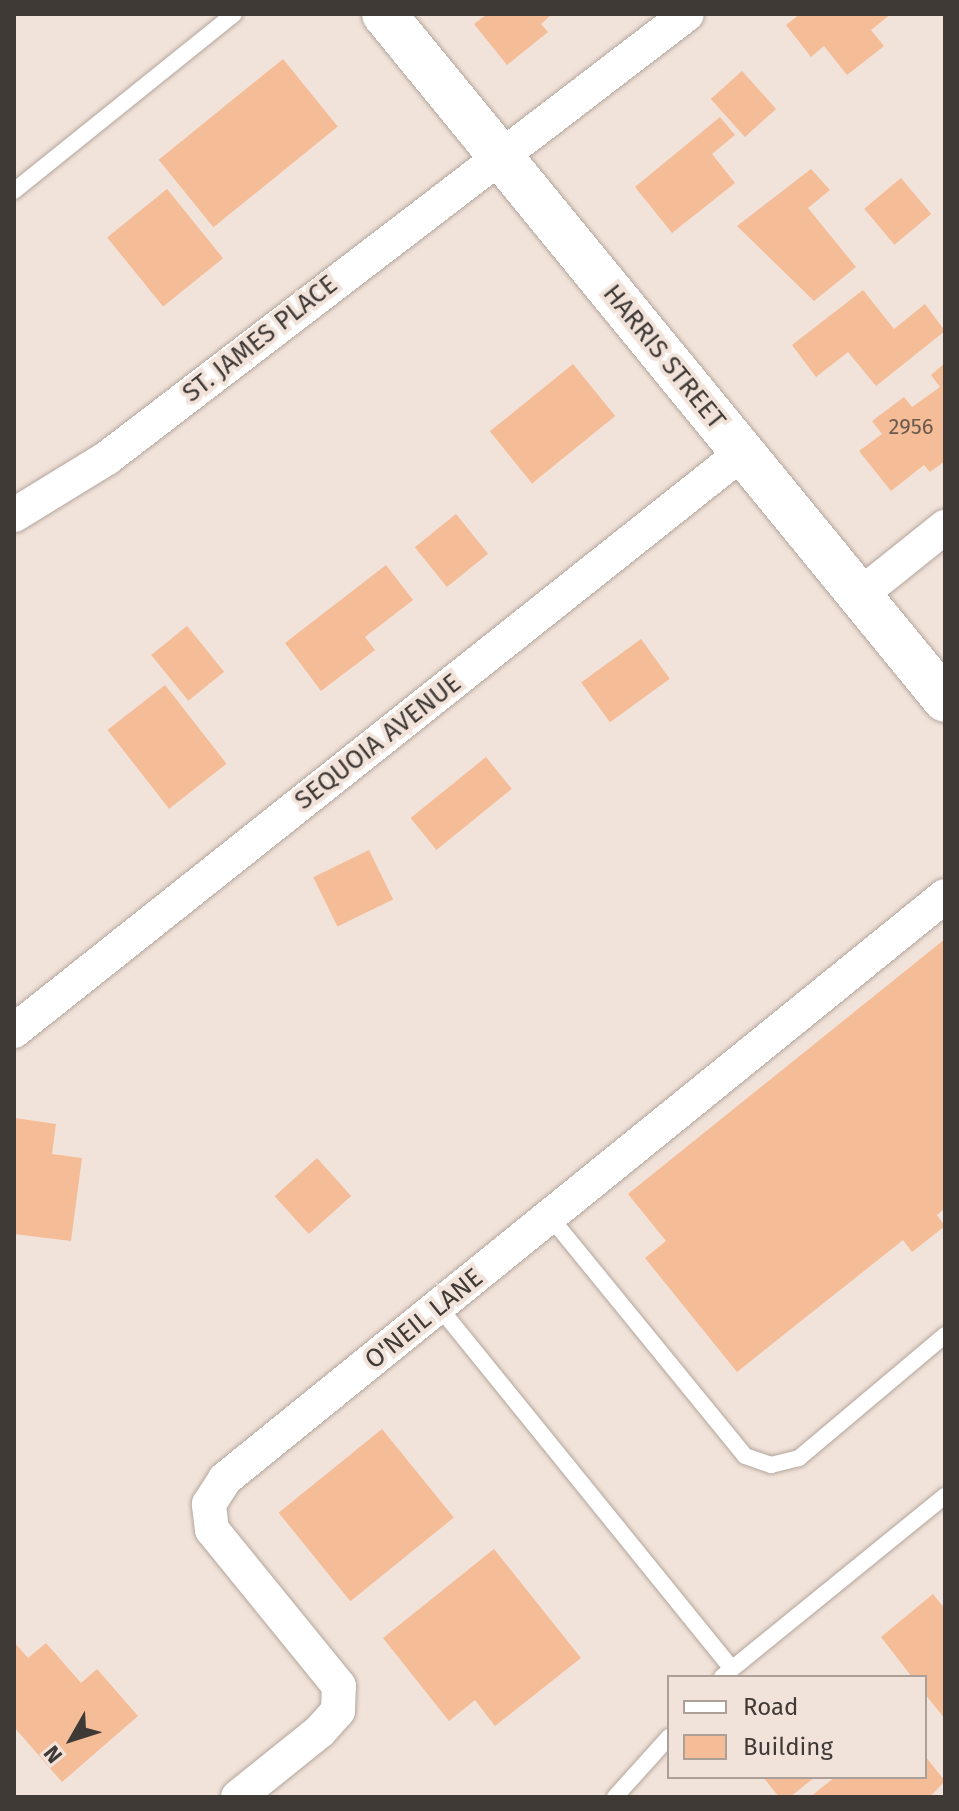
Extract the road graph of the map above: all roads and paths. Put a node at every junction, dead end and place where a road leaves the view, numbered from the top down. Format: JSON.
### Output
{"nodes":[{"id":1,"x":234,"y":14,"type":"edge"},
{"id":2,"x":384,"y":14,"type":"edge"},
{"id":3,"x":687,"y":14,"type":"edge"},
{"id":4,"x":501,"y":155,"type":"junction"},
{"id":5,"x":14,"y":191,"type":"edge"},
{"id":6,"x":742,"y":453,"type":"junction"},
{"id":7,"x":14,"y":515,"type":"edge"},
{"id":8,"x":945,"y":527,"type":"edge"},
{"id":9,"x":860,"y":595,"type":"junction"},
{"id":10,"x":945,"y":700,"type":"edge"},
{"id":11,"x":945,"y":896,"type":"edge"},
{"id":12,"x":14,"y":1031,"type":"edge"},
{"id":13,"x":551,"y":1218,"type":"junction"},
{"id":14,"x":439,"y":1307,"type":"junction"},
{"id":15,"x":945,"y":1335,"type":"edge"},
{"id":16,"x":945,"y":1496,"type":"edge"},
{"id":17,"x":727,"y":1672,"type":"edge"},
{"id":18,"x":667,"y":1739,"type":"edge"},
{"id":19,"x":238,"y":1797,"type":"edge"},
{"id":20,"x":615,"y":1797,"type":"edge"}],
"edges":[{"from":1,"to":5,"type":"lane"},
{"from":2,"to":4,"type":"main road","name":"HARRIS STREET"},
{"from":3,"to":4,"type":"street","name":"ST. JAMES PLACE"},
{"from":4,"to":6,"type":"main road","name":"HARRIS STREET"},
{"from":4,"to":7,"type":"street","name":"ST. JAMES PLACE"},
{"from":6,"to":9,"type":"main road","name":"HARRIS STREET"},
{"from":6,"to":12,"type":"street","name":"SEQUOIA AVENUE"},
{"from":8,"to":9,"type":"street"},
{"from":9,"to":10,"type":"main road","name":"HARRIS STREET"},
{"from":11,"to":13,"type":"street","name":"O'NEIL LANE"},
{"from":13,"to":14,"type":"street","name":"O'NEIL LANE"},
{"from":13,"to":15,"type":"lane"},
{"from":14,"to":17,"type":"lane"},
{"from":14,"to":19,"type":"street","name":"O'NEIL LANE"},
{"from":16,"to":17,"type":"lane"},
{"from":18,"to":20,"type":"lane"}]}
